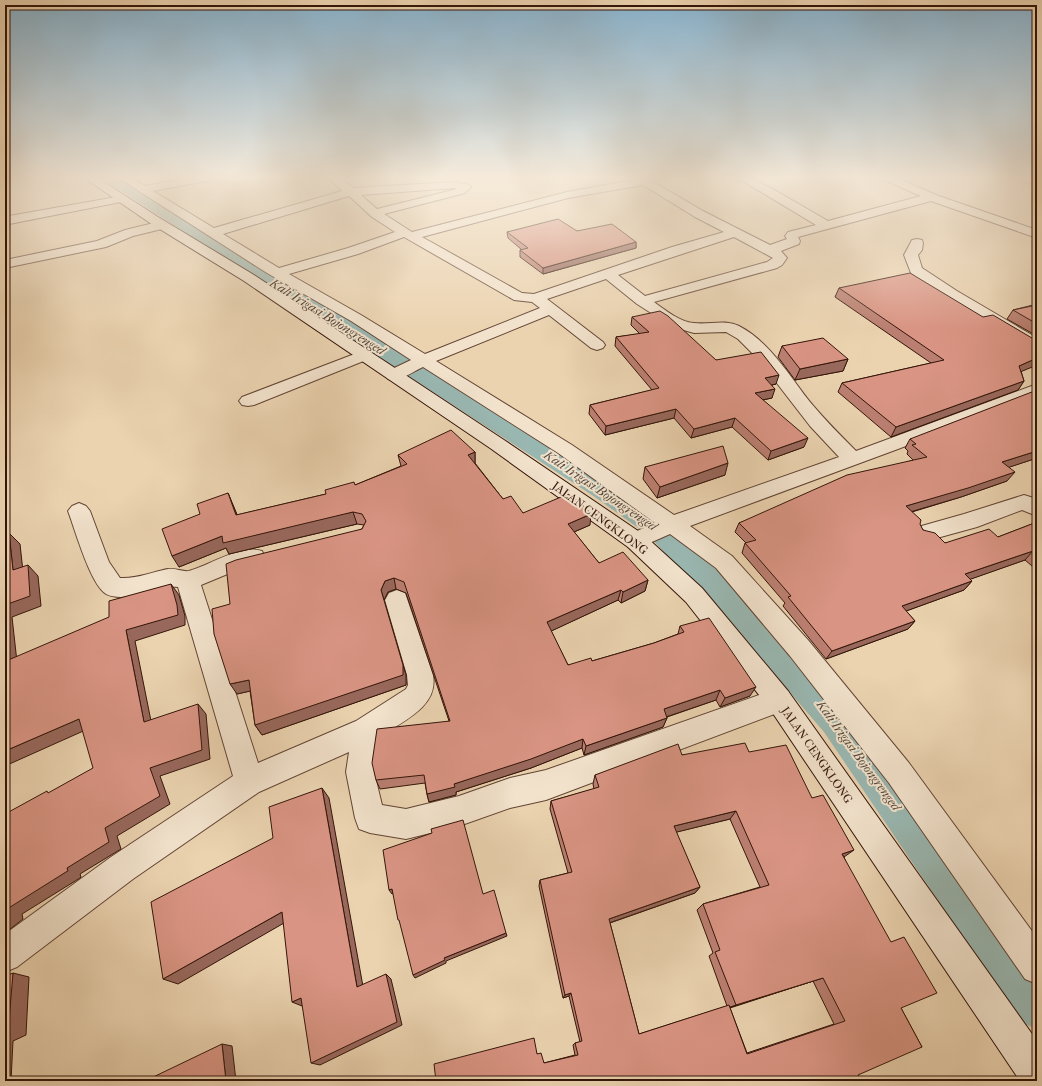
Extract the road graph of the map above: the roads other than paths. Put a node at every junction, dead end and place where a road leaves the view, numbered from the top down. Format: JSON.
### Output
{"nodes":[{"id":1,"x":142,"y":228,"type":"edge"},
{"id":2,"x":184,"y":228,"type":"edge"},
{"id":3,"x":198,"y":228,"type":"edge"},
{"id":4,"x":227,"y":228,"type":"edge"},
{"id":5,"x":397,"y":228,"type":"edge"},
{"id":6,"x":437,"y":228,"type":"edge"},
{"id":7,"x":725,"y":228,"type":"edge"},
{"id":8,"x":821,"y":228,"type":"edge"},
{"id":9,"x":1017,"y":228,"type":"edge"},
{"id":10,"x":212,"y":232,"type":"junction"},
{"id":11,"x":734,"y":233,"type":"junction"},
{"id":12,"x":1037,"y":234,"type":"edge"},
{"id":13,"x":408,"y":235,"type":"junction"},
{"id":14,"x":917,"y":243,"type":"dead end"},
{"id":15,"x":770,"y":250,"type":"junction"},
{"id":16,"x":5,"y":264,"type":"edge"},
{"id":17,"x":607,"y":273,"type":"junction"},
{"id":18,"x":264,"y":274,"type":"junction"},
{"id":19,"x":309,"y":293,"type":"junction"},
{"id":20,"x":535,"y":298,"type":"junction"},
{"id":21,"x":642,"y":301,"type":"junction"},
{"id":22,"x":290,"y":302,"type":"junction"},
{"id":23,"x":551,"y":309,"type":"junction"},
{"id":24,"x":354,"y":319,"type":"junction"},
{"id":25,"x":330,"y":329,"type":"junction"},
{"id":26,"x":597,"y":345,"type":"dead end"},
{"id":27,"x":1037,"y":345,"type":"edge"},
{"id":28,"x":365,"y":355,"type":"junction"},
{"id":29,"x":421,"y":361,"type":"junction"},
{"id":30,"x":398,"y":373,"type":"junction"},
{"id":31,"x":1037,"y":388,"type":"edge"},
{"id":32,"x":248,"y":401,"type":"dead end"},
{"id":33,"x":852,"y":458,"type":"junction"},
{"id":34,"x":1037,"y":508,"type":"edge"},
{"id":35,"x":78,"y":511,"type":"dead end"},
{"id":36,"x":669,"y":525,"type":"junction"},
{"id":37,"x":926,"y":533,"type":"edge"},
{"id":38,"x":640,"y":540,"type":"junction"},
{"id":39,"x":274,"y":553,"type":"edge"},
{"id":40,"x":188,"y":581,"type":"junction"},
{"id":41,"x":397,"y":600,"type":"dead end"},
{"id":42,"x":779,"y":700,"type":"junction"},
{"id":43,"x":366,"y":730,"type":"junction"},
{"id":44,"x":249,"y":782,"type":"junction"},
{"id":45,"x":5,"y":955,"type":"edge"},
{"id":46,"x":1037,"y":967,"type":"edge"},
{"id":47,"x":1037,"y":1074,"type":"edge"}],
"edges":[{"from":1,"to":16,"type":"street"},
{"from":2,"to":18,"type":"street","name":"JALAN CENGKLONG"},
{"from":3,"to":10,"type":"street"},
{"from":4,"to":10,"type":"street"},
{"from":5,"to":13,"type":"street"},
{"from":6,"to":13,"type":"street"},
{"from":7,"to":11,"type":"street"},
{"from":8,"to":15,"type":"street"},
{"from":9,"to":12,"type":"street"},
{"from":10,"to":18,"type":"street"},
{"from":11,"to":15,"type":"street"},
{"from":11,"to":17,"type":"street"},
{"from":13,"to":18,"type":"street"},
{"from":13,"to":20,"type":"street"},
{"from":14,"to":27,"type":"street"},
{"from":15,"to":21,"type":"street"},
{"from":17,"to":20,"type":"street"},
{"from":17,"to":21,"type":"street"},
{"from":18,"to":19,"type":"street"},
{"from":18,"to":22,"type":"street","name":"JALAN CENGKLONG"},
{"from":19,"to":22,"type":"street"},
{"from":19,"to":24,"type":"street"},
{"from":20,"to":23,"type":"street"},
{"from":21,"to":33,"type":"street"},
{"from":22,"to":25,"type":"street","name":"JALAN CENGKLONG"},
{"from":23,"to":26,"type":"street"},
{"from":23,"to":29,"type":"street"},
{"from":24,"to":25,"type":"street"},
{"from":24,"to":29,"type":"street"},
{"from":25,"to":28,"type":"street","name":"JALAN CENGKLONG"},
{"from":28,"to":30,"type":"street","name":"JALAN CENGKLONG"},
{"from":28,"to":32,"type":"street"},
{"from":29,"to":30,"type":"street"},
{"from":29,"to":36,"type":"street"},
{"from":30,"to":38,"type":"street","name":"JALAN CENGKLONG"},
{"from":31,"to":33,"type":"street"},
{"from":33,"to":36,"type":"street"},
{"from":34,"to":37,"type":"street"},
{"from":35,"to":40,"type":"street"},
{"from":36,"to":38,"type":"street"},
{"from":36,"to":46,"type":"street"},
{"from":38,"to":42,"type":"street","name":"JALAN CENGKLONG"},
{"from":39,"to":40,"type":"street"},
{"from":40,"to":44,"type":"street"},
{"from":41,"to":43,"type":"street"},
{"from":42,"to":43,"type":"street"},
{"from":42,"to":47,"type":"street","name":"JALAN CENGKLONG"},
{"from":43,"to":44,"type":"street"},
{"from":44,"to":45,"type":"street"}]}
